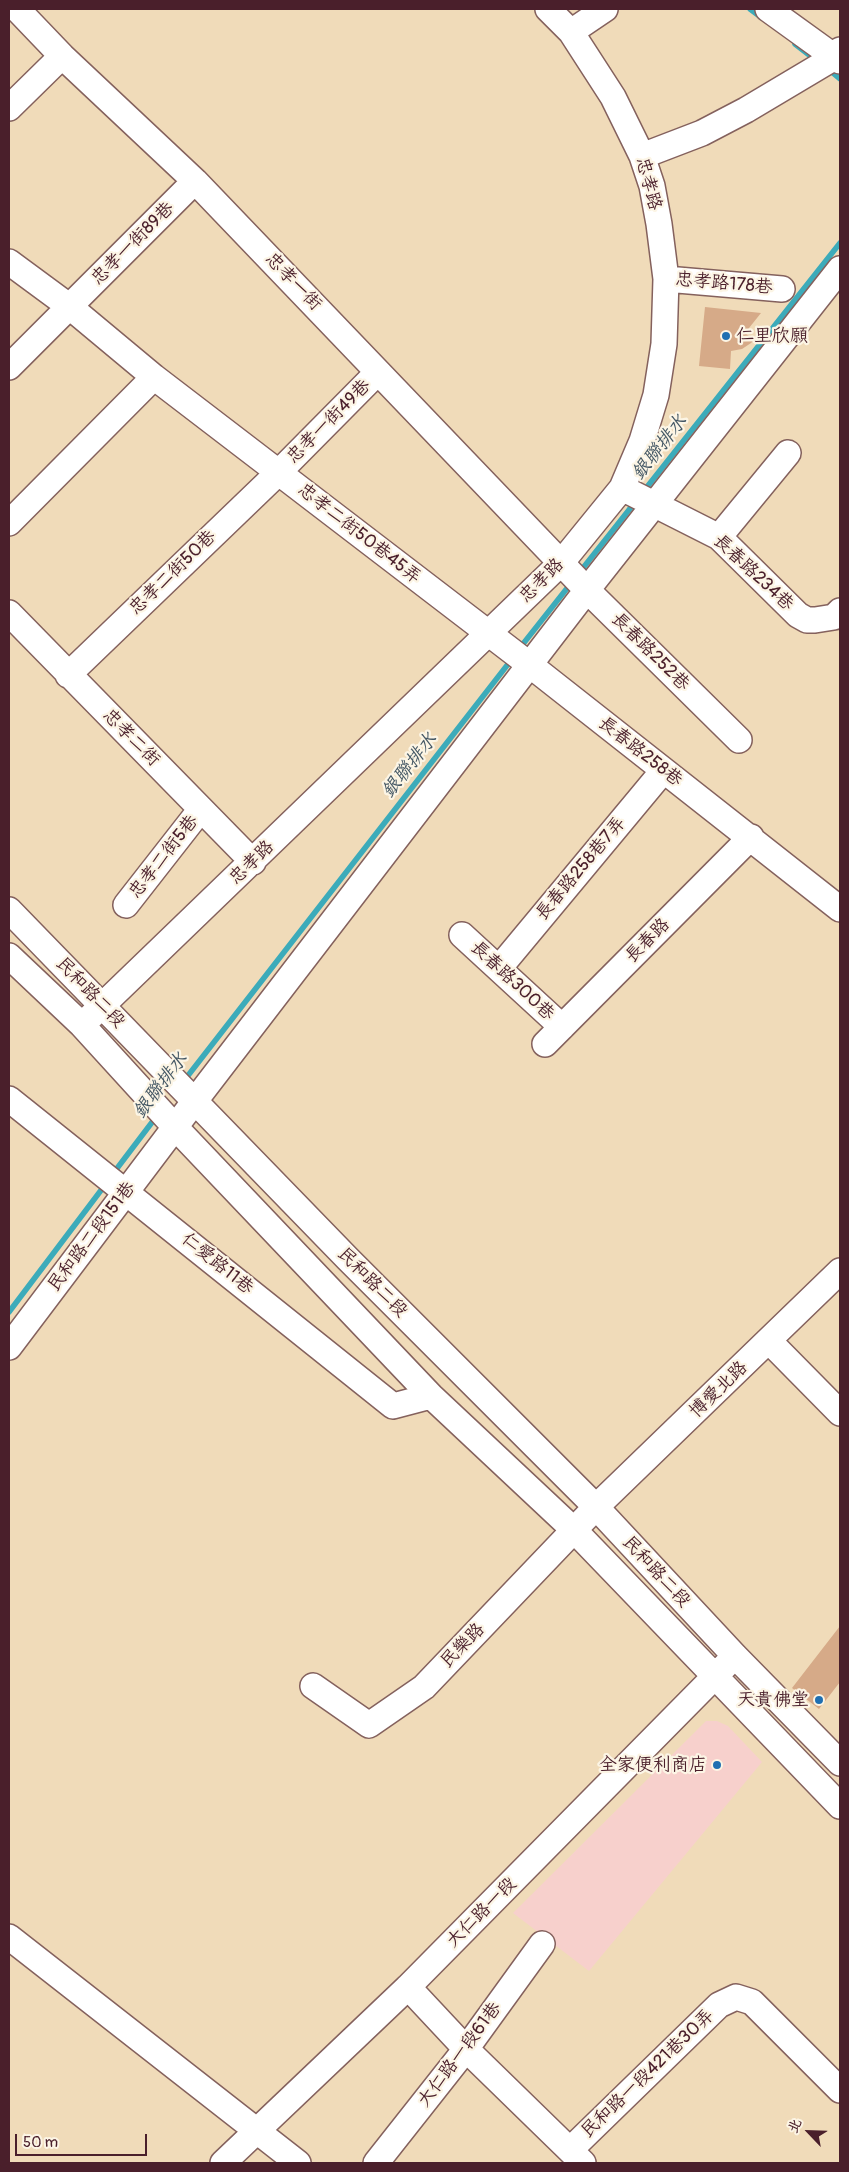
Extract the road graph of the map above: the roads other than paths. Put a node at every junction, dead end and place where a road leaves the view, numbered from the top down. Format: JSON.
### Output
{"nodes":[{"id":1,"x":17,"y":9,"type":"edge"},
{"id":2,"x":548,"y":9,"type":"edge"},
{"id":3,"x":605,"y":9,"type":"edge"},
{"id":4,"x":768,"y":9,"type":"edge"},
{"id":5,"x":571,"y":32,"type":"junction"},
{"id":6,"x":62,"y":56,"type":"junction"},
{"id":7,"x":839,"y":56,"type":"edge"},
{"id":8,"x":9,"y":108,"type":"edge"},
{"id":9,"x":642,"y":156,"type":"junction"},
{"id":10,"x":195,"y":181,"type":"junction"},
{"id":11,"x":9,"y":262,"type":"edge"},
{"id":12,"x":840,"y":269,"type":"edge"},
{"id":13,"x":666,"y":280,"type":"junction"},
{"id":14,"x":782,"y":290,"type":"dead end"},
{"id":15,"x":70,"y":308,"type":"junction"},
{"id":16,"x":9,"y":367,"type":"edge"},
{"id":17,"x":378,"y":372,"type":"junction"},
{"id":18,"x":154,"y":377,"type":"junction"},
{"id":19,"x":788,"y":453,"type":"dead end"},
{"id":20,"x":279,"y":472,"type":"junction"},
{"id":21,"x":622,"y":488,"type":"junction"},
{"id":22,"x":655,"y":504,"type":"junction"},
{"id":23,"x":9,"y":523,"type":"edge"},
{"id":24,"x":719,"y":537,"type":"junction"},
{"id":25,"x":561,"y":563,"type":"junction"},
{"id":26,"x":587,"y":590,"type":"junction"},
{"id":27,"x":9,"y":613,"type":"edge"},
{"id":28,"x":837,"y":614,"type":"edge"},
{"id":29,"x":489,"y":634,"type":"junction"},
{"id":30,"x":530,"y":665,"type":"junction"},
{"id":31,"x":68,"y":675,"type":"junction"},
{"id":32,"x":739,"y":740,"type":"dead end"},
{"id":33,"x":663,"y":770,"type":"junction"},
{"id":34,"x":202,"y":809,"type":"junction"},
{"id":35,"x":751,"y":837,"type":"junction"},
{"id":36,"x":253,"y":862,"type":"junction"},
{"id":37,"x":126,"y":905,"type":"dead end"},
{"id":38,"x":840,"y":909,"type":"edge"},
{"id":39,"x":9,"y":910,"type":"edge"},
{"id":40,"x":462,"y":935,"type":"dead end"},
{"id":41,"x":9,"y":956,"type":"edge"},
{"id":42,"x":500,"y":968,"type":"junction"},
{"id":43,"x":102,"y":1006,"type":"junction"},
{"id":44,"x":82,"y":1025,"type":"junction"},
{"id":45,"x":562,"y":1027,"type":"junction"},
{"id":46,"x":545,"y":1044,"type":"dead end"},
{"id":47,"x":9,"y":1099,"type":"edge"},
{"id":48,"x":194,"y":1102,"type":"junction"},
{"id":49,"x":176,"y":1128,"type":"junction"},
{"id":50,"x":126,"y":1191,"type":"junction"},
{"id":51,"x":348,"y":1259,"type":"junction"},
{"id":52,"x":840,"y":1271,"type":"edge"},
{"id":53,"x":322,"y":1280,"type":"junction"},
{"id":54,"x":770,"y":1342,"type":"junction"},
{"id":55,"x":9,"y":1347,"type":"edge"},
{"id":56,"x":431,"y":1396,"type":"junction"},
{"id":57,"x":840,"y":1413,"type":"edge"},
{"id":58,"x":596,"y":1508,"type":"junction"},
{"id":59,"x":575,"y":1531,"type":"junction"},
{"id":60,"x":735,"y":1656,"type":"junction"},
{"id":61,"x":714,"y":1677,"type":"junction"},
{"id":62,"x":313,"y":1686,"type":"dead end"},
{"id":63,"x":840,"y":1763,"type":"edge"},
{"id":64,"x":840,"y":1806,"type":"edge"},
{"id":65,"x":9,"y":1937,"type":"edge"},
{"id":66,"x":542,"y":1944,"type":"dead end"},
{"id":67,"x":408,"y":1987,"type":"junction"},
{"id":68,"x":466,"y":2049,"type":"junction"},
{"id":69,"x":840,"y":2090,"type":"edge"},
{"id":70,"x":257,"y":2130,"type":"junction"},
{"id":71,"x":576,"y":2157,"type":"edge"},
{"id":72,"x":223,"y":2163,"type":"edge"},
{"id":73,"x":298,"y":2163,"type":"edge"},
{"id":74,"x":376,"y":2163,"type":"edge"}],
"edges":[{"from":1,"to":6,"type":"street","name":"忠孝一街"},
{"from":2,"to":5,"type":"street","name":"忠孝路"},
{"from":3,"to":5,"type":"street"},
{"from":4,"to":7,"type":"street"},
{"from":5,"to":9,"type":"street","name":"忠孝路"},
{"from":6,"to":8,"type":"street"},
{"from":6,"to":10,"type":"street","name":"忠孝一街"},
{"from":7,"to":9,"type":"street"},
{"from":9,"to":13,"type":"street","name":"忠孝路"},
{"from":10,"to":15,"type":"street","name":"忠孝一街89巷"},
{"from":10,"to":17,"type":"street","name":"忠孝一街"},
{"from":11,"to":15,"type":"street","name":"忠孝二街50巷45弄"},
{"from":12,"to":22,"type":"street","name":"民和路二段151巷"},
{"from":13,"to":14,"type":"street","name":"忠孝路178巷"},
{"from":13,"to":21,"type":"street","name":"忠孝路"},
{"from":15,"to":16,"type":"street","name":"忠孝一街89巷"},
{"from":15,"to":18,"type":"street","name":"忠孝二街50巷45弄"},
{"from":17,"to":20,"type":"street","name":"忠孝一街49巷"},
{"from":17,"to":25,"type":"street","name":"忠孝一街"},
{"from":18,"to":20,"type":"street","name":"忠孝二街50巷45弄"},
{"from":18,"to":23,"type":"street"},
{"from":19,"to":24,"type":"street"},
{"from":20,"to":29,"type":"street","name":"忠孝二街50巷45弄"},
{"from":20,"to":31,"type":"street","name":"忠孝二街50巷"},
{"from":21,"to":22,"type":"street","name":"長春路234巷"},
{"from":21,"to":25,"type":"street","name":"忠孝路"},
{"from":22,"to":24,"type":"street","name":"長春路234巷"},
{"from":22,"to":26,"type":"street","name":"民和路二段151巷"},
{"from":24,"to":28,"type":"street","name":"長春路234巷"},
{"from":25,"to":26,"type":"street","name":"長春路252巷"},
{"from":25,"to":29,"type":"street","name":"忠孝路"},
{"from":26,"to":30,"type":"street","name":"民和路二段151巷"},
{"from":26,"to":32,"type":"street","name":"長春路252巷"},
{"from":27,"to":31,"type":"street","name":"忠孝二街"},
{"from":29,"to":30,"type":"street","name":"忠孝二街50巷45弄"},
{"from":29,"to":36,"type":"street","name":"忠孝路"},
{"from":30,"to":33,"type":"street","name":"長春路258巷"},
{"from":30,"to":48,"type":"street","name":"民和路二段151巷"},
{"from":31,"to":34,"type":"street","name":"忠孝二街"},
{"from":33,"to":35,"type":"street","name":"長春路258巷"},
{"from":33,"to":42,"type":"street","name":"長春路258巷7弄"},
{"from":34,"to":36,"type":"street","name":"忠孝二街"},
{"from":34,"to":37,"type":"street","name":"忠孝二街5巷"},
{"from":35,"to":38,"type":"street","name":"長春路258巷"},
{"from":35,"to":45,"type":"street","name":"長春路"},
{"from":36,"to":43,"type":"street","name":"忠孝路"},
{"from":39,"to":43,"type":"street","name":"民和路二段"},
{"from":40,"to":42,"type":"street","name":"長春路300巷"},
{"from":41,"to":44,"type":"street","name":"民和路二段"},
{"from":42,"to":45,"type":"street","name":"長春路300巷"},
{"from":43,"to":44,"type":"street","name":"忠孝路"},
{"from":43,"to":48,"type":"street","name":"民和路二段"},
{"from":44,"to":49,"type":"street","name":"民和路二段"},
{"from":45,"to":46,"type":"street","name":"長春路"},
{"from":47,"to":50,"type":"street","name":"仁愛路11巷"},
{"from":48,"to":49,"type":"street","name":"民和路二段151巷"},
{"from":48,"to":51,"type":"street","name":"民和路二段"},
{"from":49,"to":50,"type":"street","name":"民和路二段151巷"},
{"from":49,"to":53,"type":"street","name":"民和路二段"},
{"from":50,"to":55,"type":"street","name":"民和路二段151巷"},
{"from":50,"to":56,"type":"street","name":"仁愛路11巷"},
{"from":51,"to":53,"type":"street"},
{"from":51,"to":58,"type":"street","name":"民和路二段"},
{"from":52,"to":54,"type":"street","name":"博愛北路"},
{"from":53,"to":56,"type":"street","name":"民和路二段"},
{"from":54,"to":57,"type":"street"},
{"from":54,"to":58,"type":"street","name":"博愛北路"},
{"from":56,"to":59,"type":"street","name":"民和路二段"},
{"from":58,"to":59,"type":"street","name":"民樂路"},
{"from":58,"to":60,"type":"street","name":"民和路二段"},
{"from":59,"to":61,"type":"street","name":"民和路二段"},
{"from":59,"to":62,"type":"street","name":"民樂路"},
{"from":60,"to":61,"type":"street","name":"大仁路一段"},
{"from":60,"to":63,"type":"street","name":"民和路二段"},
{"from":61,"to":64,"type":"street","name":"民和路二段"},
{"from":61,"to":67,"type":"street","name":"大仁路一段"},
{"from":65,"to":70,"type":"street"},
{"from":66,"to":68,"type":"street","name":"大仁路一段61巷"},
{"from":67,"to":68,"type":"street"},
{"from":67,"to":70,"type":"street","name":"大仁路一段"},
{"from":68,"to":71,"type":"street"},
{"from":68,"to":74,"type":"street","name":"大仁路一段61巷"},
{"from":69,"to":71,"type":"street","name":"民和路一段421巷30弄"},
{"from":70,"to":72,"type":"street","name":"大仁路一段"},
{"from":70,"to":73,"type":"street"}]}
